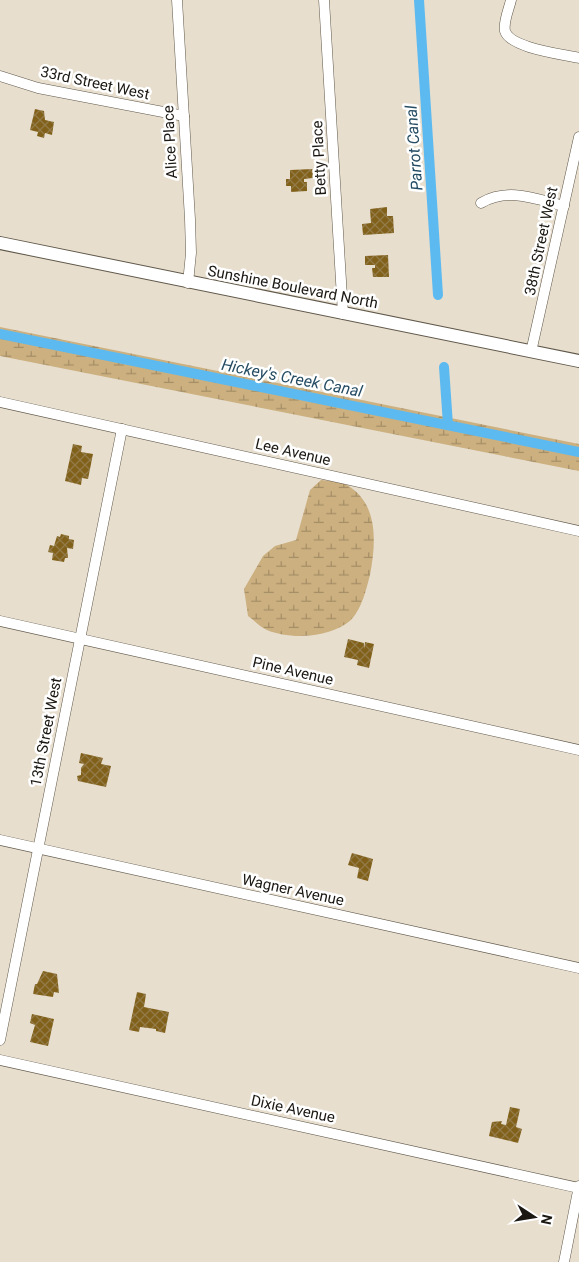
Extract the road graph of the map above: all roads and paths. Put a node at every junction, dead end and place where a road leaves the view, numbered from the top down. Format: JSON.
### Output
{"nodes":[{"id":1,"x":177,"y":0,"type":"edge"},
{"id":2,"x":324,"y":0,"type":"edge"},
{"id":3,"x":511,"y":0,"type":"edge"},
{"id":4,"x":579,"y":58,"type":"edge"},
{"id":5,"x":0,"y":76,"type":"edge"},
{"id":6,"x":184,"y":116,"type":"junction"},
{"id":7,"x":579,"y":137,"type":"edge"},
{"id":8,"x":481,"y":203,"type":"dead end"},
{"id":9,"x":564,"y":206,"type":"junction"},
{"id":10,"x":0,"y":244,"type":"edge"},
{"id":11,"x":188,"y":283,"type":"junction"},
{"id":12,"x":342,"y":314,"type":"junction"},
{"id":13,"x":532,"y":352,"type":"junction"},
{"id":14,"x":579,"y":361,"type":"edge"},
{"id":15,"x":0,"y":402,"type":"edge"},
{"id":16,"x":122,"y":429,"type":"junction"},
{"id":17,"x":579,"y":531,"type":"edge"},
{"id":18,"x":0,"y":621,"type":"edge"},
{"id":19,"x":79,"y":639,"type":"junction"},
{"id":20,"x":579,"y":750,"type":"edge"},
{"id":21,"x":0,"y":840,"type":"edge"},
{"id":22,"x":38,"y":849,"type":"junction"},
{"id":23,"x":579,"y":968,"type":"edge"},
{"id":24,"x":0,"y":1040,"type":"edge"},
{"id":25,"x":0,"y":1060,"type":"edge"},
{"id":26,"x":579,"y":1187,"type":"edge"},
{"id":27,"x":564,"y":1262,"type":"edge"}],
"edges":[{"from":1,"to":6,"type":"street","name":"Alice Place"},
{"from":2,"to":12,"type":"street","name":"Betty Place"},
{"from":3,"to":4,"type":"street"},
{"from":5,"to":6,"type":"street","name":"33rd Street West"},
{"from":6,"to":11,"type":"street","name":"Alice Place"},
{"from":7,"to":9,"type":"street","name":"38th Street West"},
{"from":8,"to":9,"type":"street"},
{"from":9,"to":13,"type":"street","name":"38th Street West"},
{"from":10,"to":11,"type":"street","name":"Sunshine Boulevard North"},
{"from":11,"to":12,"type":"street","name":"Sunshine Boulevard North"},
{"from":12,"to":13,"type":"street","name":"Sunshine Boulevard North"},
{"from":13,"to":14,"type":"street","name":"Sunshine Boulevard North"},
{"from":15,"to":16,"type":"street","name":"Lee Avenue"},
{"from":16,"to":17,"type":"street","name":"Lee Avenue"},
{"from":16,"to":19,"type":"street","name":"13th Street West"},
{"from":18,"to":19,"type":"street","name":"Pine Avenue"},
{"from":19,"to":20,"type":"street","name":"Pine Avenue"},
{"from":19,"to":22,"type":"street","name":"13th Street West"},
{"from":21,"to":22,"type":"street","name":"Wagner Avenue"},
{"from":22,"to":23,"type":"street","name":"Wagner Avenue"},
{"from":22,"to":24,"type":"street","name":"13th Street West"},
{"from":25,"to":26,"type":"street","name":"Dixie Avenue"},
{"from":26,"to":27,"type":"street"}]}
